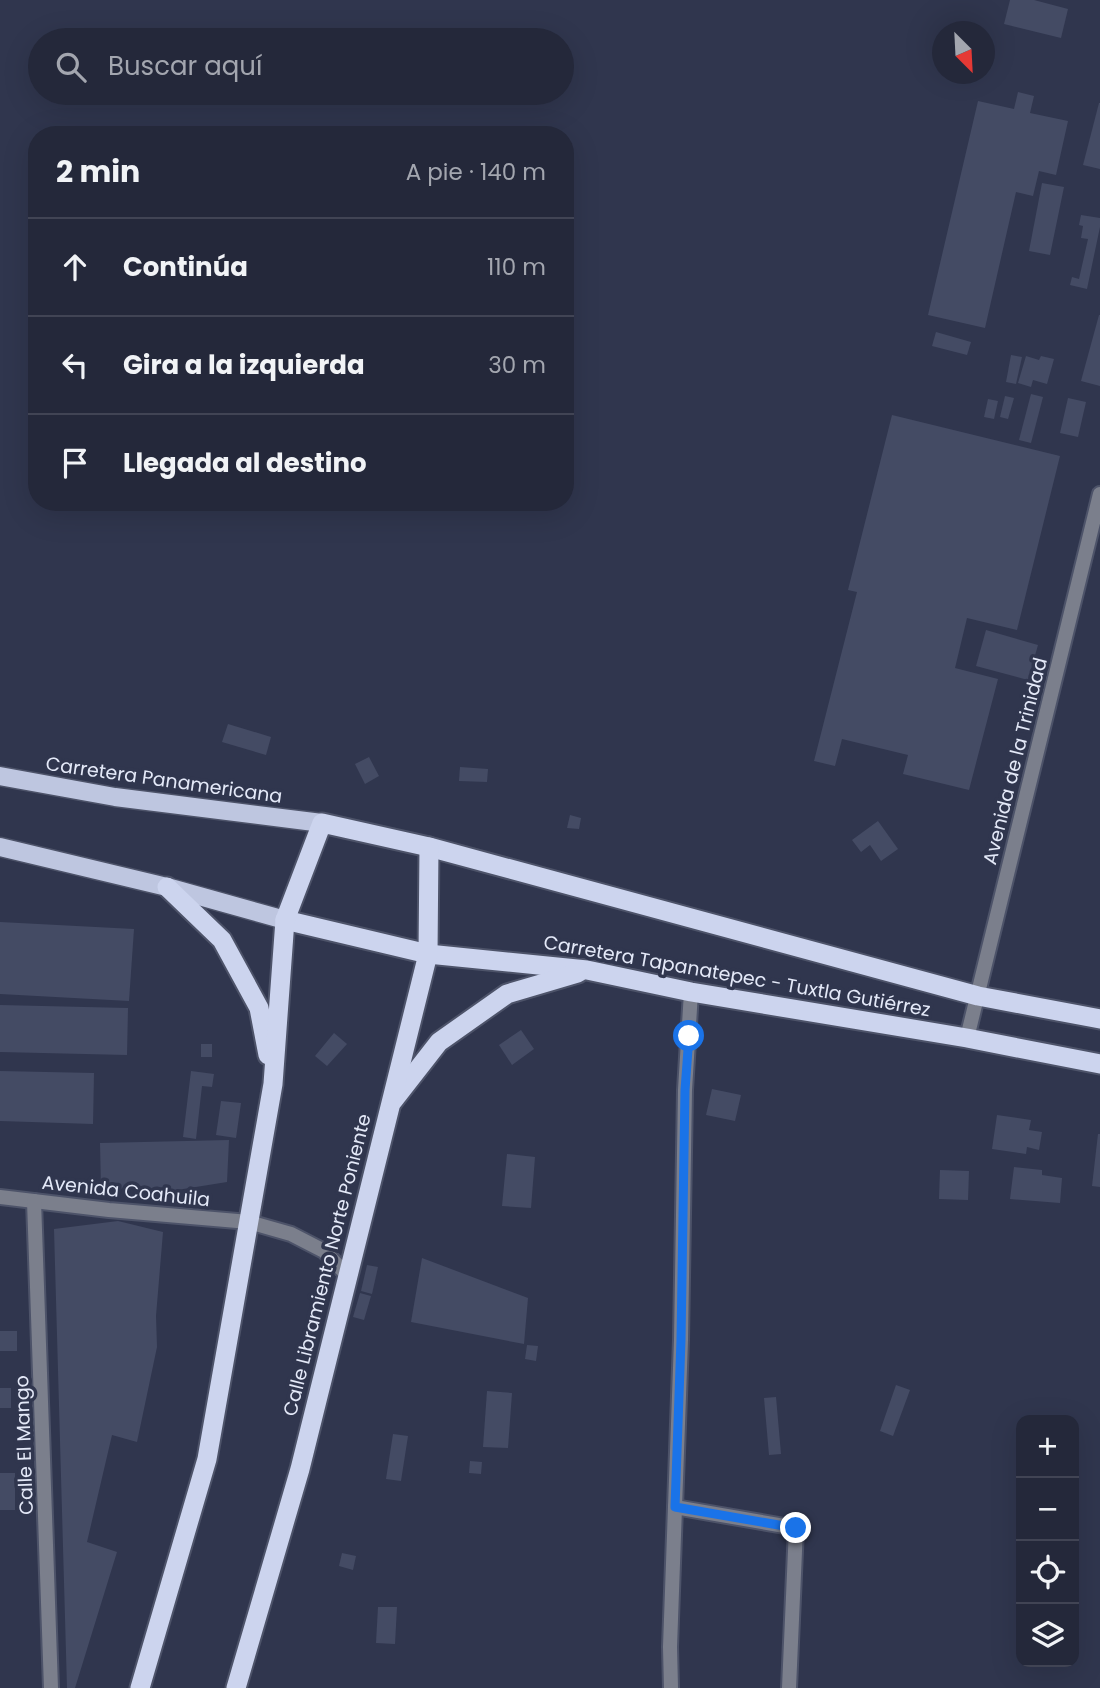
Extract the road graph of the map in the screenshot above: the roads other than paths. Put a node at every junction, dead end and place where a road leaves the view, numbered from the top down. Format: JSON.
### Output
{"nodes":[{"id":1,"x":1100,"y":494,"type":"edge"},
{"id":2,"x":0,"y":776,"type":"edge"},
{"id":3,"x":322,"y":823,"type":"junction"},
{"id":4,"x":0,"y":847,"type":"edge"},
{"id":5,"x":429,"y":847,"type":"junction"},
{"id":6,"x":167,"y":887,"type":"junction"},
{"id":7,"x":285,"y":920,"type":"junction"},
{"id":8,"x":428,"y":954,"type":"junction"},
{"id":9,"x":587,"y":971,"type":"junction"},
{"id":10,"x":691,"y":992,"type":"junction"},
{"id":11,"x":978,"y":996,"type":"junction"},
{"id":12,"x":1100,"y":1019,"type":"edge"},
{"id":13,"x":967,"y":1038,"type":"junction"},
{"id":14,"x":1100,"y":1064,"type":"edge"},
{"id":15,"x":273,"y":1084,"type":"junction"},
{"id":16,"x":388,"y":1108,"type":"junction"},
{"id":17,"x":0,"y":1197,"type":"edge"},
{"id":18,"x":34,"y":1201,"type":"junction"},
{"id":19,"x":249,"y":1222,"type":"junction"},
{"id":20,"x":348,"y":1276,"type":"junction"},
{"id":21,"x":675,"y":1507,"type":"junction"},
{"id":22,"x":51,"y":1688,"type":"edge"},
{"id":23,"x":141,"y":1688,"type":"edge"},
{"id":24,"x":236,"y":1688,"type":"edge"},
{"id":25,"x":671,"y":1688,"type":"edge"},
{"id":26,"x":789,"y":1688,"type":"edge"}],
"edges":[{"from":1,"to":11,"type":"street","name":"Avenida de la Trinidad"},
{"from":2,"to":3,"type":"main road","name":"Carretera Panamericana"},
{"from":3,"to":5,"type":"highway","name":"Carretera Tapanatepec - Tuxtla Gutiérrez"},
{"from":3,"to":7,"type":"highway"},
{"from":4,"to":6,"type":"main road"},
{"from":5,"to":8,"type":"highway","name":"Calle Libramiento Norte Poniente"},
{"from":5,"to":11,"type":"highway","name":"Carretera Tapanatepec - Tuxtla Gutiérrez"},
{"from":6,"to":7,"type":"main road"},
{"from":6,"to":15,"type":"highway"},
{"from":7,"to":8,"type":"highway","name":"Carretera Tapanatepec - Tuxtla Gutiérrez"},
{"from":7,"to":15,"type":"highway"},
{"from":8,"to":9,"type":"highway","name":"Carretera Tapanatepec - Tuxtla Gutiérrez"},
{"from":8,"to":16,"type":"highway","name":"Calle Libramiento Norte Poniente"},
{"from":9,"to":10,"type":"highway","name":"Carretera Tapanatepec - Tuxtla Gutiérrez"},
{"from":9,"to":16,"type":"highway"},
{"from":10,"to":13,"type":"highway","name":"Carretera Tapanatepec - Tuxtla Gutiérrez"},
{"from":10,"to":21,"type":"street"},
{"from":11,"to":12,"type":"highway","name":"Carretera Tapanatepec - Tuxtla Gutiérrez"},
{"from":11,"to":13,"type":"street","name":"Avenida de la Trinidad"},
{"from":13,"to":14,"type":"highway","name":"Carretera Tapanatepec - Tuxtla Gutiérrez"},
{"from":15,"to":19,"type":"highway"},
{"from":16,"to":20,"type":"highway","name":"Calle Libramiento Norte Poniente"},
{"from":17,"to":18,"type":"street","name":"Avenida Coahuila"},
{"from":18,"to":19,"type":"street","name":"Avenida Coahuila"},
{"from":18,"to":22,"type":"street","name":"Calle El Mango"},
{"from":19,"to":20,"type":"street","name":"Avenida Coahuila"},
{"from":19,"to":23,"type":"highway"},
{"from":20,"to":24,"type":"highway","name":"Calle Libramiento Norte Poniente"},
{"from":21,"to":25,"type":"street"},
{"from":21,"to":26,"type":"street"}]}
